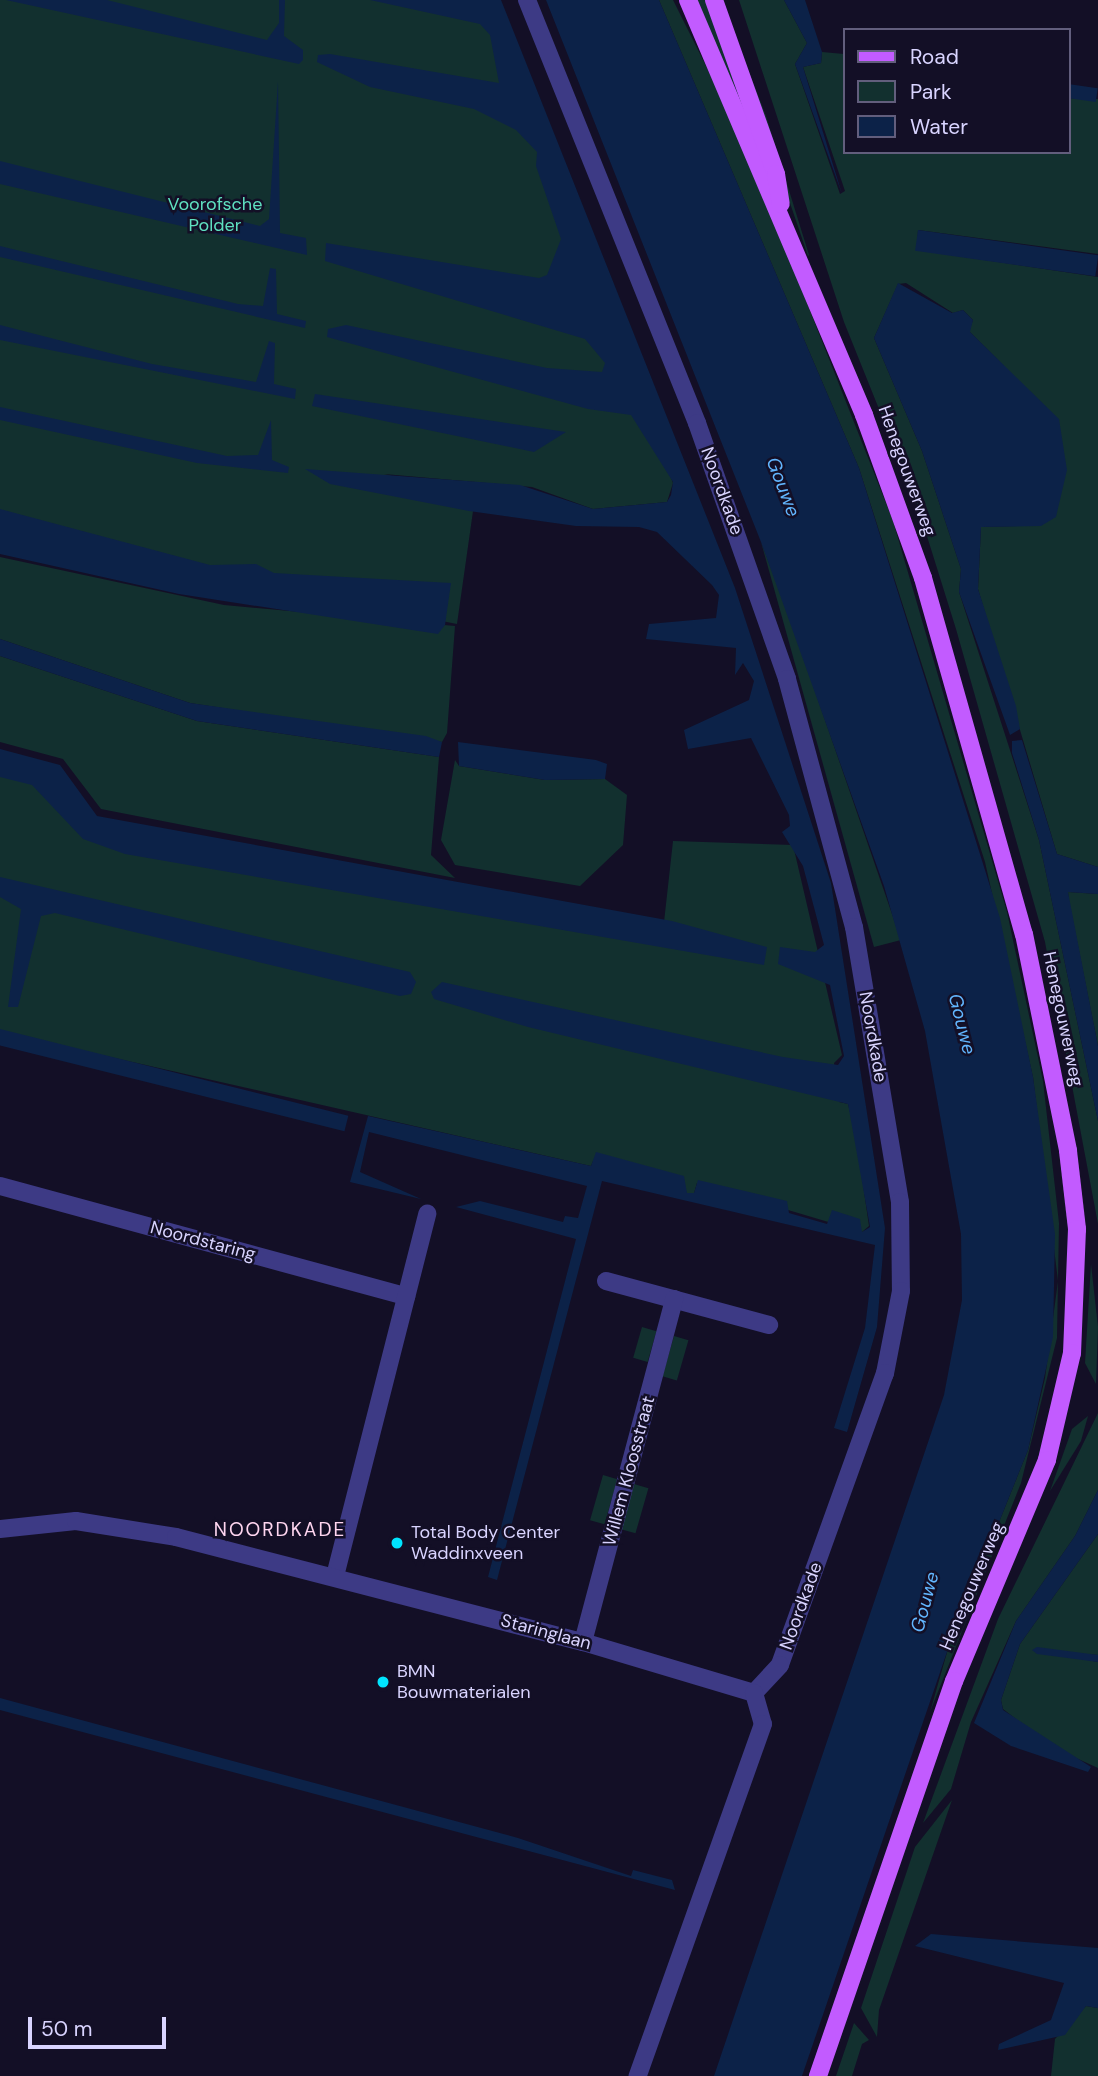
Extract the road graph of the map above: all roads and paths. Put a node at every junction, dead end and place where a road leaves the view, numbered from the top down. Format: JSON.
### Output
{"nodes":[{"id":1,"x":527,"y":0,"type":"edge"},
{"id":2,"x":688,"y":0,"type":"edge"},
{"id":3,"x":714,"y":0,"type":"edge"},
{"id":4,"x":783,"y":218,"type":"junction"},
{"id":5,"x":0,"y":1186,"type":"edge"},
{"id":6,"x":428,"y":1214,"type":"dead end"},
{"id":7,"x":606,"y":1281,"type":"dead end"},
{"id":8,"x":406,"y":1296,"type":"junction"},
{"id":9,"x":674,"y":1299,"type":"junction"},
{"id":10,"x":769,"y":1325,"type":"dead end"},
{"id":11,"x":0,"y":1530,"type":"edge"},
{"id":12,"x":335,"y":1576,"type":"junction"},
{"id":13,"x":583,"y":1642,"type":"junction"},
{"id":14,"x":754,"y":1693,"type":"junction"},
{"id":15,"x":638,"y":2076,"type":"edge"},
{"id":16,"x":818,"y":2076,"type":"edge"}],
"edges":[{"from":1,"to":14,"type":"street","name":"Noordkade"},
{"from":2,"to":4,"type":"main road","name":"Henegouwerweg"},
{"from":3,"to":4,"type":"main road","name":"Henegouwerweg"},
{"from":4,"to":16,"type":"main road","name":"Henegouwerweg"},
{"from":5,"to":8,"type":"street","name":"Noordstaring"},
{"from":6,"to":8,"type":"street"},
{"from":7,"to":9,"type":"street"},
{"from":8,"to":12,"type":"street"},
{"from":9,"to":10,"type":"street"},
{"from":9,"to":13,"type":"street","name":"Willem Kloosstraat"},
{"from":11,"to":12,"type":"street","name":"Staringlaan"},
{"from":12,"to":13,"type":"street","name":"Staringlaan"},
{"from":13,"to":14,"type":"street","name":"Staringlaan"},
{"from":14,"to":15,"type":"street"}]}
